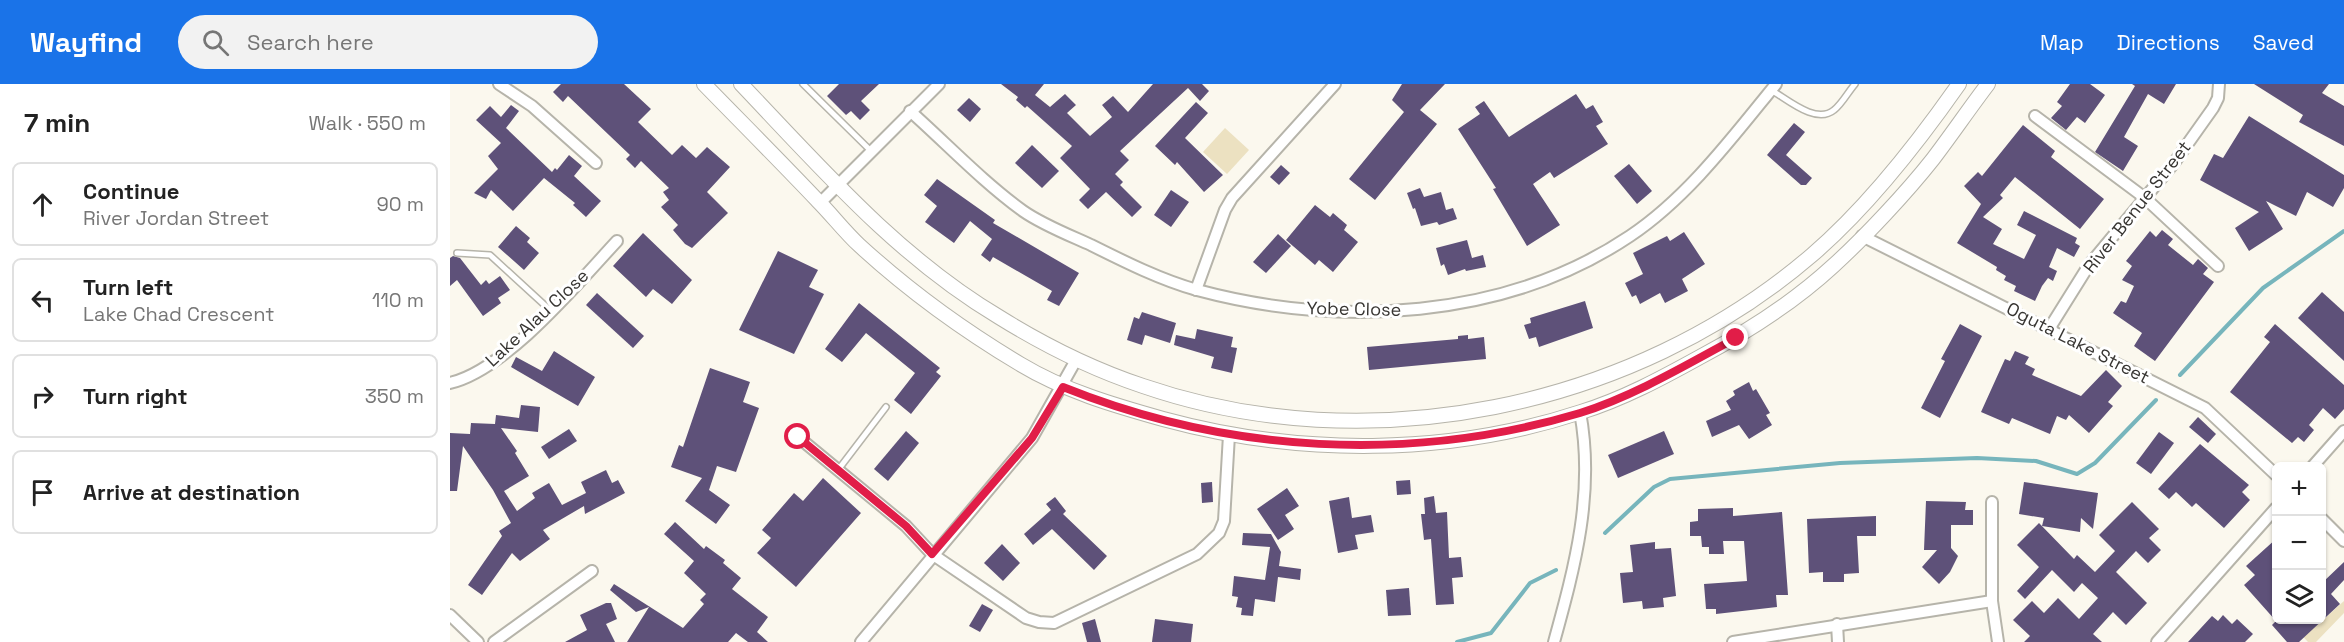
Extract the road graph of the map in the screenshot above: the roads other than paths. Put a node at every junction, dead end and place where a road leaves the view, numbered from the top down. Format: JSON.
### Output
{"nodes":[{"id":1,"x":499,"y":84,"type":"edge"},
{"id":2,"x":704,"y":84,"type":"edge"},
{"id":3,"x":741,"y":84,"type":"edge"},
{"id":4,"x":802,"y":84,"type":"edge"},
{"id":5,"x":939,"y":84,"type":"edge"},
{"id":6,"x":1335,"y":84,"type":"edge"},
{"id":7,"x":1855,"y":84,"type":"edge"},
{"id":8,"x":1959,"y":84,"type":"edge"},
{"id":9,"x":1988,"y":84,"type":"edge"},
{"id":10,"x":2219,"y":84,"type":"edge"},
{"id":11,"x":1773,"y":87,"type":"edge"},
{"id":12,"x":910,"y":111,"type":"junction"},
{"id":13,"x":2035,"y":116,"type":"dead end"},
{"id":14,"x":871,"y":151,"type":"junction"},
{"id":15,"x":596,"y":163,"type":"dead end"},
{"id":16,"x":838,"y":185,"type":"junction"},
{"id":17,"x":2145,"y":198,"type":"junction"},
{"id":18,"x":820,"y":203,"type":"junction"},
{"id":19,"x":1862,"y":236,"type":"junction"},
{"id":20,"x":617,"y":242,"type":"dead end"},
{"id":21,"x":457,"y":253,"type":"dead end"},
{"id":22,"x":2218,"y":266,"type":"dead end"},
{"id":23,"x":1196,"y":290,"type":"junction"},
{"id":24,"x":550,"y":310,"type":"junction"},
{"id":25,"x":2049,"y":329,"type":"junction"},
{"id":26,"x":1076,"y":360,"type":"junction"},
{"id":27,"x":450,"y":383,"type":"edge"},
{"id":28,"x":1063,"y":387,"type":"junction"},
{"id":29,"x":886,"y":407,"type":"dead end"},
{"id":30,"x":1581,"y":412,"type":"junction"},
{"id":31,"x":2344,"y":431,"type":"edge"},
{"id":32,"x":1229,"y":435,"type":"junction"},
{"id":33,"x":798,"y":437,"type":"dead end"},
{"id":34,"x":2317,"y":462,"type":"edge"},
{"id":35,"x":838,"y":470,"type":"junction"},
{"id":36,"x":2272,"y":470,"type":"edge"},
{"id":37,"x":1992,"y":502,"type":"dead end"},
{"id":38,"x":2272,"y":514,"type":"edge"},
{"id":39,"x":2326,"y":523,"type":"edge"},
{"id":40,"x":2344,"y":541,"type":"edge"},
{"id":41,"x":932,"y":554,"type":"junction"},
{"id":42,"x":592,"y":571,"type":"dead end"},
{"id":43,"x":1992,"y":601,"type":"junction"},
{"id":44,"x":450,"y":615,"type":"edge"},
{"id":45,"x":1837,"y":624,"type":"junction"},
{"id":46,"x":478,"y":642,"type":"edge"},
{"id":47,"x":494,"y":642,"type":"edge"},
{"id":48,"x":861,"y":642,"type":"edge"},
{"id":49,"x":1554,"y":642,"type":"edge"},
{"id":50,"x":1733,"y":642,"type":"edge"},
{"id":51,"x":1838,"y":642,"type":"edge"},
{"id":52,"x":1998,"y":642,"type":"edge"},
{"id":53,"x":2157,"y":642,"type":"edge"}],
"edges":[{"from":1,"to":15,"type":"street"},
{"from":2,"to":18,"type":"street"},
{"from":3,"to":16,"type":"street"},
{"from":4,"to":14,"type":"lane"},
{"from":5,"to":12,"type":"street"},
{"from":6,"to":23,"type":"street"},
{"from":7,"to":11,"type":"lane"},
{"from":8,"to":26,"type":"street"},
{"from":9,"to":19,"type":"street"},
{"from":10,"to":17,"type":"street","name":"River Benue Street"},
{"from":11,"to":23,"type":"street","name":"Yobe Close"},
{"from":12,"to":14,"type":"street"},
{"from":12,"to":23,"type":"street","name":"Yobe Close"},
{"from":13,"to":17,"type":"street"},
{"from":14,"to":16,"type":"street"},
{"from":16,"to":18,"type":"street"},
{"from":16,"to":26,"type":"street"},
{"from":17,"to":22,"type":"street"},
{"from":17,"to":25,"type":"street","name":"River Benue Street"},
{"from":18,"to":28,"type":"street"},
{"from":19,"to":25,"type":"street","name":"Oguta Lake Street"},
{"from":19,"to":30,"type":"street"},
{"from":20,"to":24,"type":"street","name":"Lake Alau Close"},
{"from":21,"to":24,"type":"lane"},
{"from":24,"to":27,"type":"street","name":"Lake Alau Close"},
{"from":25,"to":36,"type":"street","name":"Oguta Lake Street"},
{"from":26,"to":28,"type":"street"},
{"from":28,"to":32,"type":"street"},
{"from":28,"to":41,"type":"street"},
{"from":29,"to":35,"type":"lane"},
{"from":30,"to":32,"type":"street"},
{"from":30,"to":49,"type":"street"},
{"from":31,"to":34,"type":"street"},
{"from":32,"to":41,"type":"street"},
{"from":33,"to":35,"type":"street"},
{"from":35,"to":41,"type":"street"},
{"from":37,"to":43,"type":"street"},
{"from":38,"to":53,"type":"street"},
{"from":39,"to":40,"type":"street"},
{"from":41,"to":48,"type":"street"},
{"from":42,"to":47,"type":"street"},
{"from":43,"to":45,"type":"street"},
{"from":43,"to":52,"type":"street"},
{"from":44,"to":46,"type":"street"},
{"from":45,"to":50,"type":"street"},
{"from":45,"to":51,"type":"street"}]}
